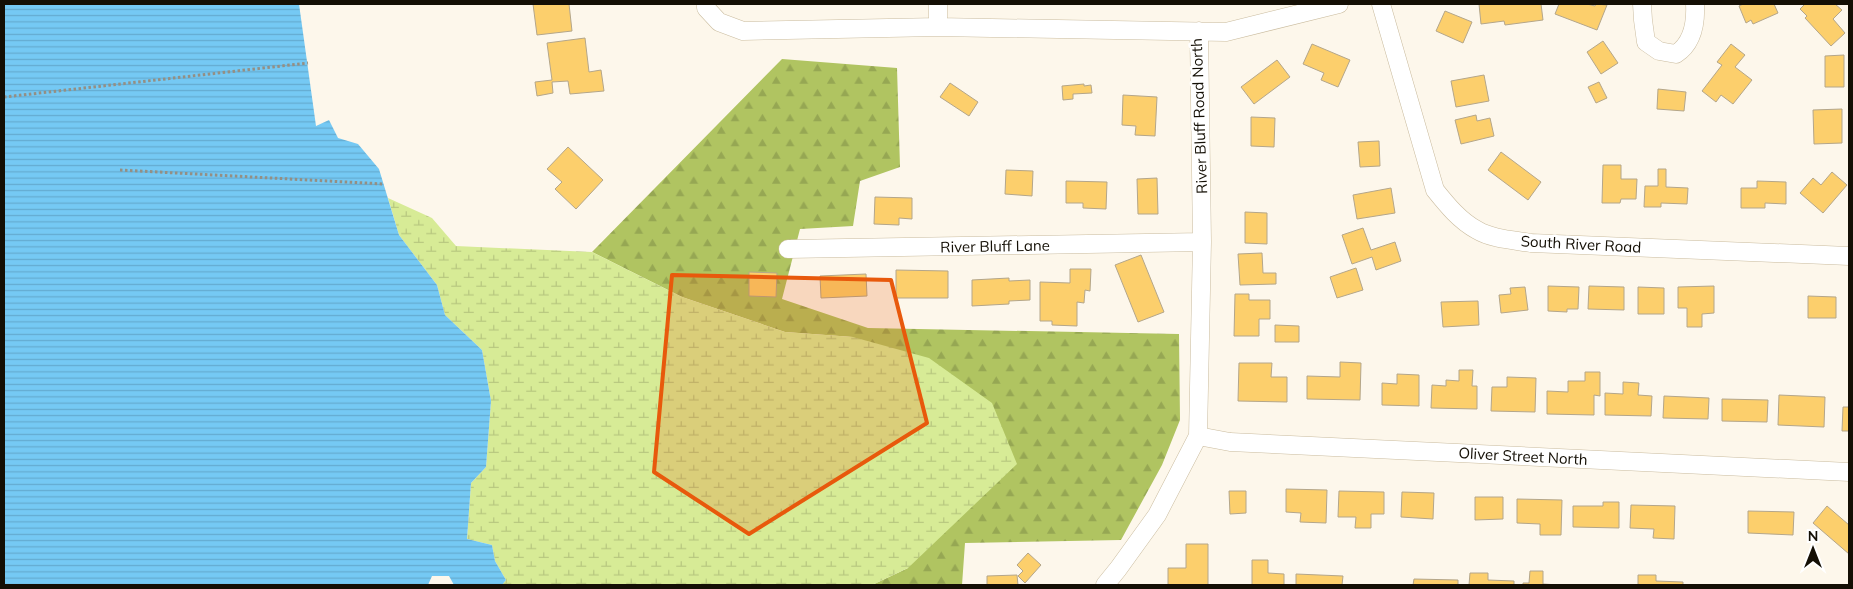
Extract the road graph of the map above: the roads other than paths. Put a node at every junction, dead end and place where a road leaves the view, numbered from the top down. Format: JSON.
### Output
{"nodes":[{"id":1,"x":706,"y":4,"type":"edge"},
{"id":2,"x":938,"y":4,"type":"edge"},
{"id":3,"x":1339,"y":4,"type":"edge"},
{"id":4,"x":1381,"y":4,"type":"edge"},
{"id":5,"x":1642,"y":4,"type":"edge"},
{"id":6,"x":1695,"y":4,"type":"edge"},
{"id":7,"x":938,"y":27,"type":"junction"},
{"id":8,"x":1199,"y":32,"type":"junction"},
{"id":9,"x":1202,"y":242,"type":"junction"},
{"id":10,"x":788,"y":249,"type":"dead end"},
{"id":11,"x":1849,"y":256,"type":"edge"},
{"id":12,"x":1198,"y":436,"type":"junction"},
{"id":13,"x":1849,"y":472,"type":"edge"},
{"id":14,"x":1105,"y":585,"type":"edge"}],
"edges":[{"from":1,"to":7,"type":"street","name":"River Bluff Road North"},
{"from":2,"to":7,"type":"street"},
{"from":3,"to":8,"type":"street"},
{"from":4,"to":11,"type":"street","name":"South River Road"},
{"from":5,"to":6,"type":"street"},
{"from":7,"to":8,"type":"street","name":"River Bluff Road North"},
{"from":8,"to":9,"type":"street","name":"River Bluff Road North"},
{"from":9,"to":10,"type":"street","name":"River Bluff Lane"},
{"from":9,"to":12,"type":"street","name":"River Bluff Road North"},
{"from":12,"to":13,"type":"street","name":"Oliver Street North"},
{"from":12,"to":14,"type":"street","name":"River Bluff Road North"}]}
